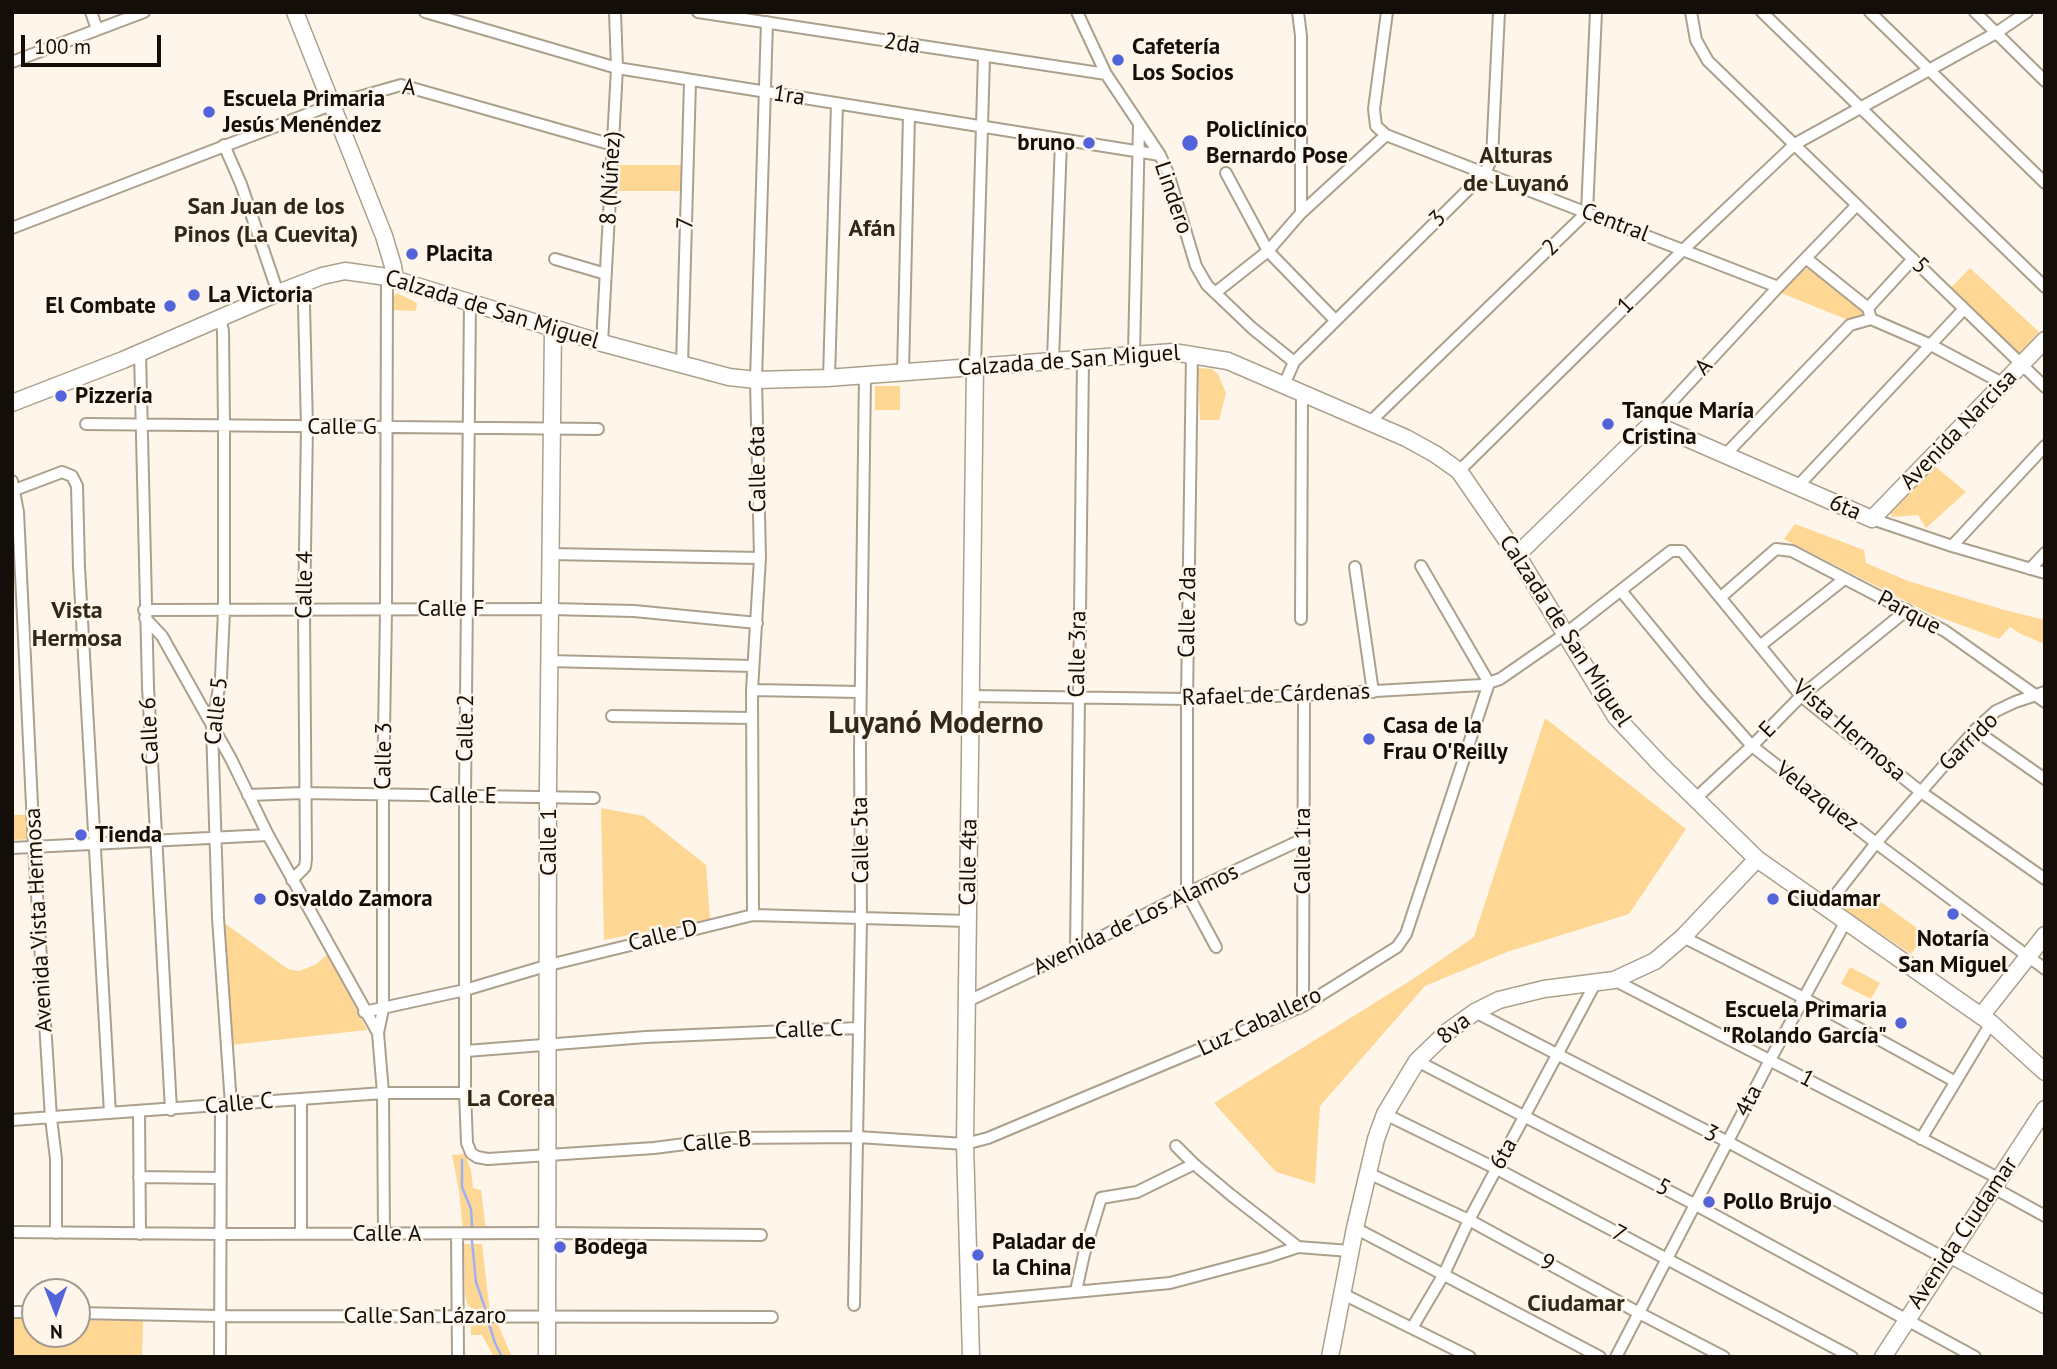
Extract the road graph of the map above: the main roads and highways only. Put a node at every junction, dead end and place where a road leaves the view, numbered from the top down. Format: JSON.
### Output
{"nodes":[{"id":1,"x":295,"y":12,"type":"edge"},
{"id":2,"x":391,"y":278,"type":"junction"},
{"id":3,"x":552,"y":328,"type":"junction"},
{"id":4,"x":2045,"y":340,"type":"edge"},
{"id":5,"x":975,"y":366,"type":"junction"},
{"id":6,"x":12,"y":403,"type":"edge"},
{"id":7,"x":1653,"y":423,"type":"joint"},
{"id":8,"x":1872,"y":519,"type":"joint"},
{"id":9,"x":1517,"y":555,"type":"junction"},
{"id":10,"x":1757,"y":859,"type":"junction"},
{"id":11,"x":2045,"y":935,"type":"edge"},
{"id":12,"x":1986,"y":1019,"type":"junction"},
{"id":13,"x":2045,"y":1072,"type":"edge"},
{"id":14,"x":2045,"y":1109,"type":"edge"},
{"id":15,"x":1948,"y":1256,"type":"junction"},
{"id":16,"x":2045,"y":1305,"type":"edge"},
{"id":17,"x":547,"y":1357,"type":"edge"},
{"id":18,"x":971,"y":1357,"type":"edge"},
{"id":19,"x":1329,"y":1357,"type":"edge"},
{"id":20,"x":1882,"y":1357,"type":"edge"}],
"edges":[{"from":1,"to":2,"type":"main road"},
{"from":2,"to":3,"type":"main road","name":"Calzada de San Miguel"},
{"from":2,"to":6,"type":"main road","name":"Calzada de San Miguel"},
{"from":3,"to":5,"type":"main road","name":"Calzada de San Miguel"},
{"from":3,"to":17,"type":"main road","name":"Calle 1"},
{"from":4,"to":8,"type":"main road","name":"Avenida Narcisa"},
{"from":5,"to":9,"type":"main road","name":"Calzada de San Miguel"},
{"from":5,"to":18,"type":"main road","name":"Calle 4ta"},
{"from":7,"to":8,"type":"main road","name":"6ta"},
{"from":7,"to":9,"type":"main road","name":"A"},
{"from":9,"to":10,"type":"main road","name":"Calzada de San Miguel"},
{"from":10,"to":12,"type":"main road","name":"Calzada de San Miguel"},
{"from":10,"to":19,"type":"main road","name":"8va"},
{"from":11,"to":12,"type":"main road"},
{"from":12,"to":13,"type":"main road","name":"Calzada de San Miguel"},
{"from":14,"to":15,"type":"main road","name":"Avenida Ciudamar"},
{"from":15,"to":16,"type":"main road"},
{"from":15,"to":20,"type":"main road","name":"Avenida Ciudamar"}]}
